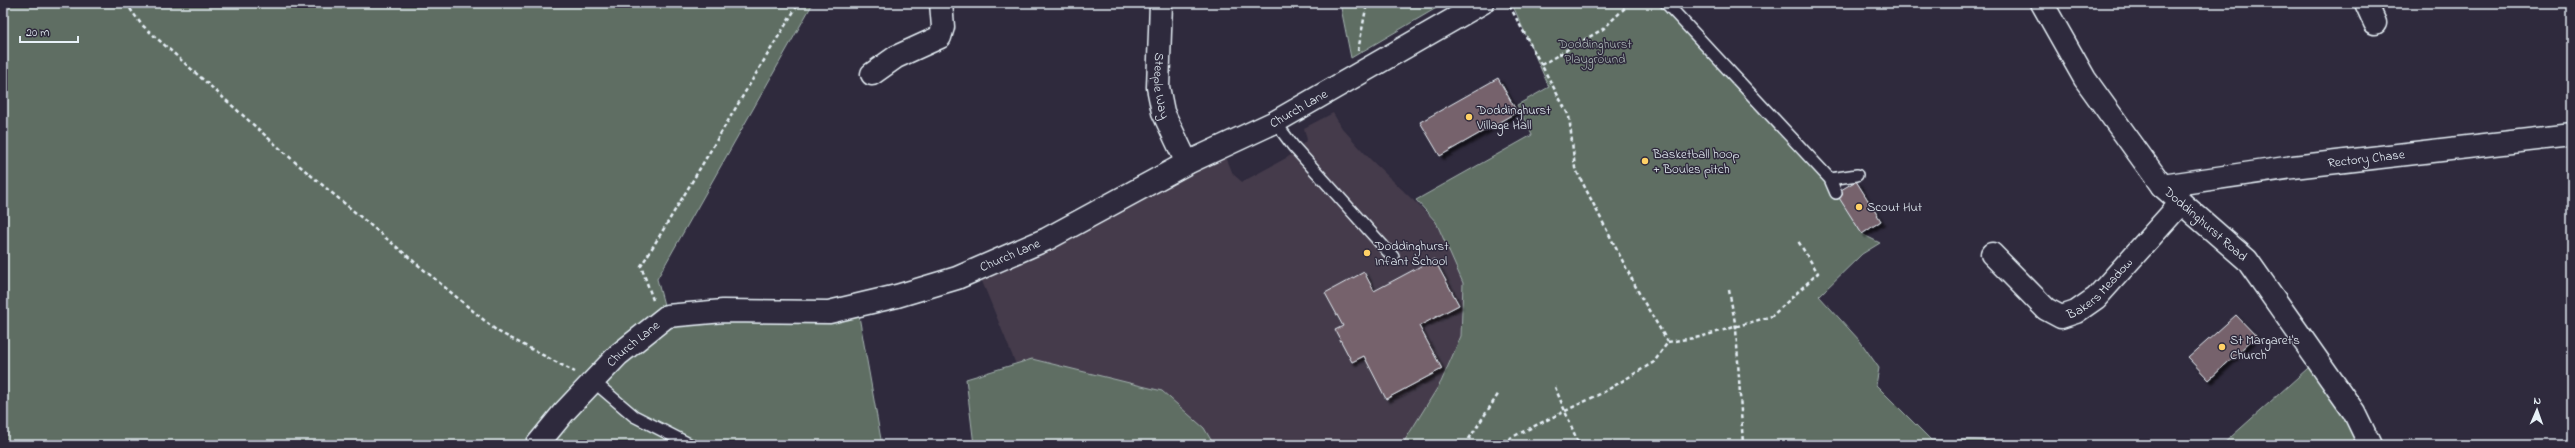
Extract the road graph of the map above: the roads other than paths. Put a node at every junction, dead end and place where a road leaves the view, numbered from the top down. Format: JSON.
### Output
{"nodes":[{"id":1,"x":941,"y":3,"type":"edge"},
{"id":2,"x":1161,"y":3,"type":"edge"},
{"id":3,"x":1482,"y":3,"type":"edge"},
{"id":4,"x":1666,"y":3,"type":"edge"},
{"id":5,"x":2042,"y":3,"type":"edge"},
{"id":6,"x":2366,"y":3,"type":"edge"},
{"id":7,"x":2375,"y":23,"type":"dead end"},
{"id":8,"x":872,"y":74,"type":"dead end"},
{"id":9,"x":1276,"y":122,"type":"junction"},
{"id":10,"x":2572,"y":135,"type":"edge"},
{"id":11,"x":1187,"y":163,"type":"junction"},
{"id":12,"x":1857,"y":175,"type":"dead end"},
{"id":13,"x":1830,"y":179,"type":"junction"},
{"id":14,"x":2162,"y":186,"type":"junction"},
{"id":15,"x":1836,"y":193,"type":"dead end"},
{"id":16,"x":2181,"y":203,"type":"junction"},
{"id":17,"x":1992,"y":254,"type":"dead end"},
{"id":18,"x":1393,"y":257,"type":"dead end"},
{"id":19,"x":593,"y":381,"type":"junction"},
{"id":20,"x":537,"y":445,"type":"edge"},
{"id":21,"x":691,"y":445,"type":"edge"},
{"id":22,"x":2370,"y":445,"type":"edge"}],
"edges":[{"from":1,"to":8,"type":"street"},
{"from":2,"to":11,"type":"street","name":"Steeple Way"},
{"from":3,"to":9,"type":"street","name":"Church Lane"},
{"from":4,"to":13,"type":"lane"},
{"from":5,"to":14,"type":"street","name":"Doddinghurst Road"},
{"from":6,"to":7,"type":"street"},
{"from":9,"to":11,"type":"street","name":"Church Lane"},
{"from":9,"to":18,"type":"lane"},
{"from":10,"to":14,"type":"street","name":"Rectory Chase"},
{"from":11,"to":19,"type":"street","name":"Church Lane"},
{"from":12,"to":13,"type":"lane"},
{"from":13,"to":15,"type":"lane"},
{"from":14,"to":16,"type":"street","name":"Doddinghurst Road"},
{"from":16,"to":17,"type":"street","name":"Bakers Meadow"},
{"from":16,"to":22,"type":"street","name":"Doddinghurst Road"},
{"from":19,"to":20,"type":"street","name":"Church Lane"},
{"from":19,"to":21,"type":"lane"}]}
